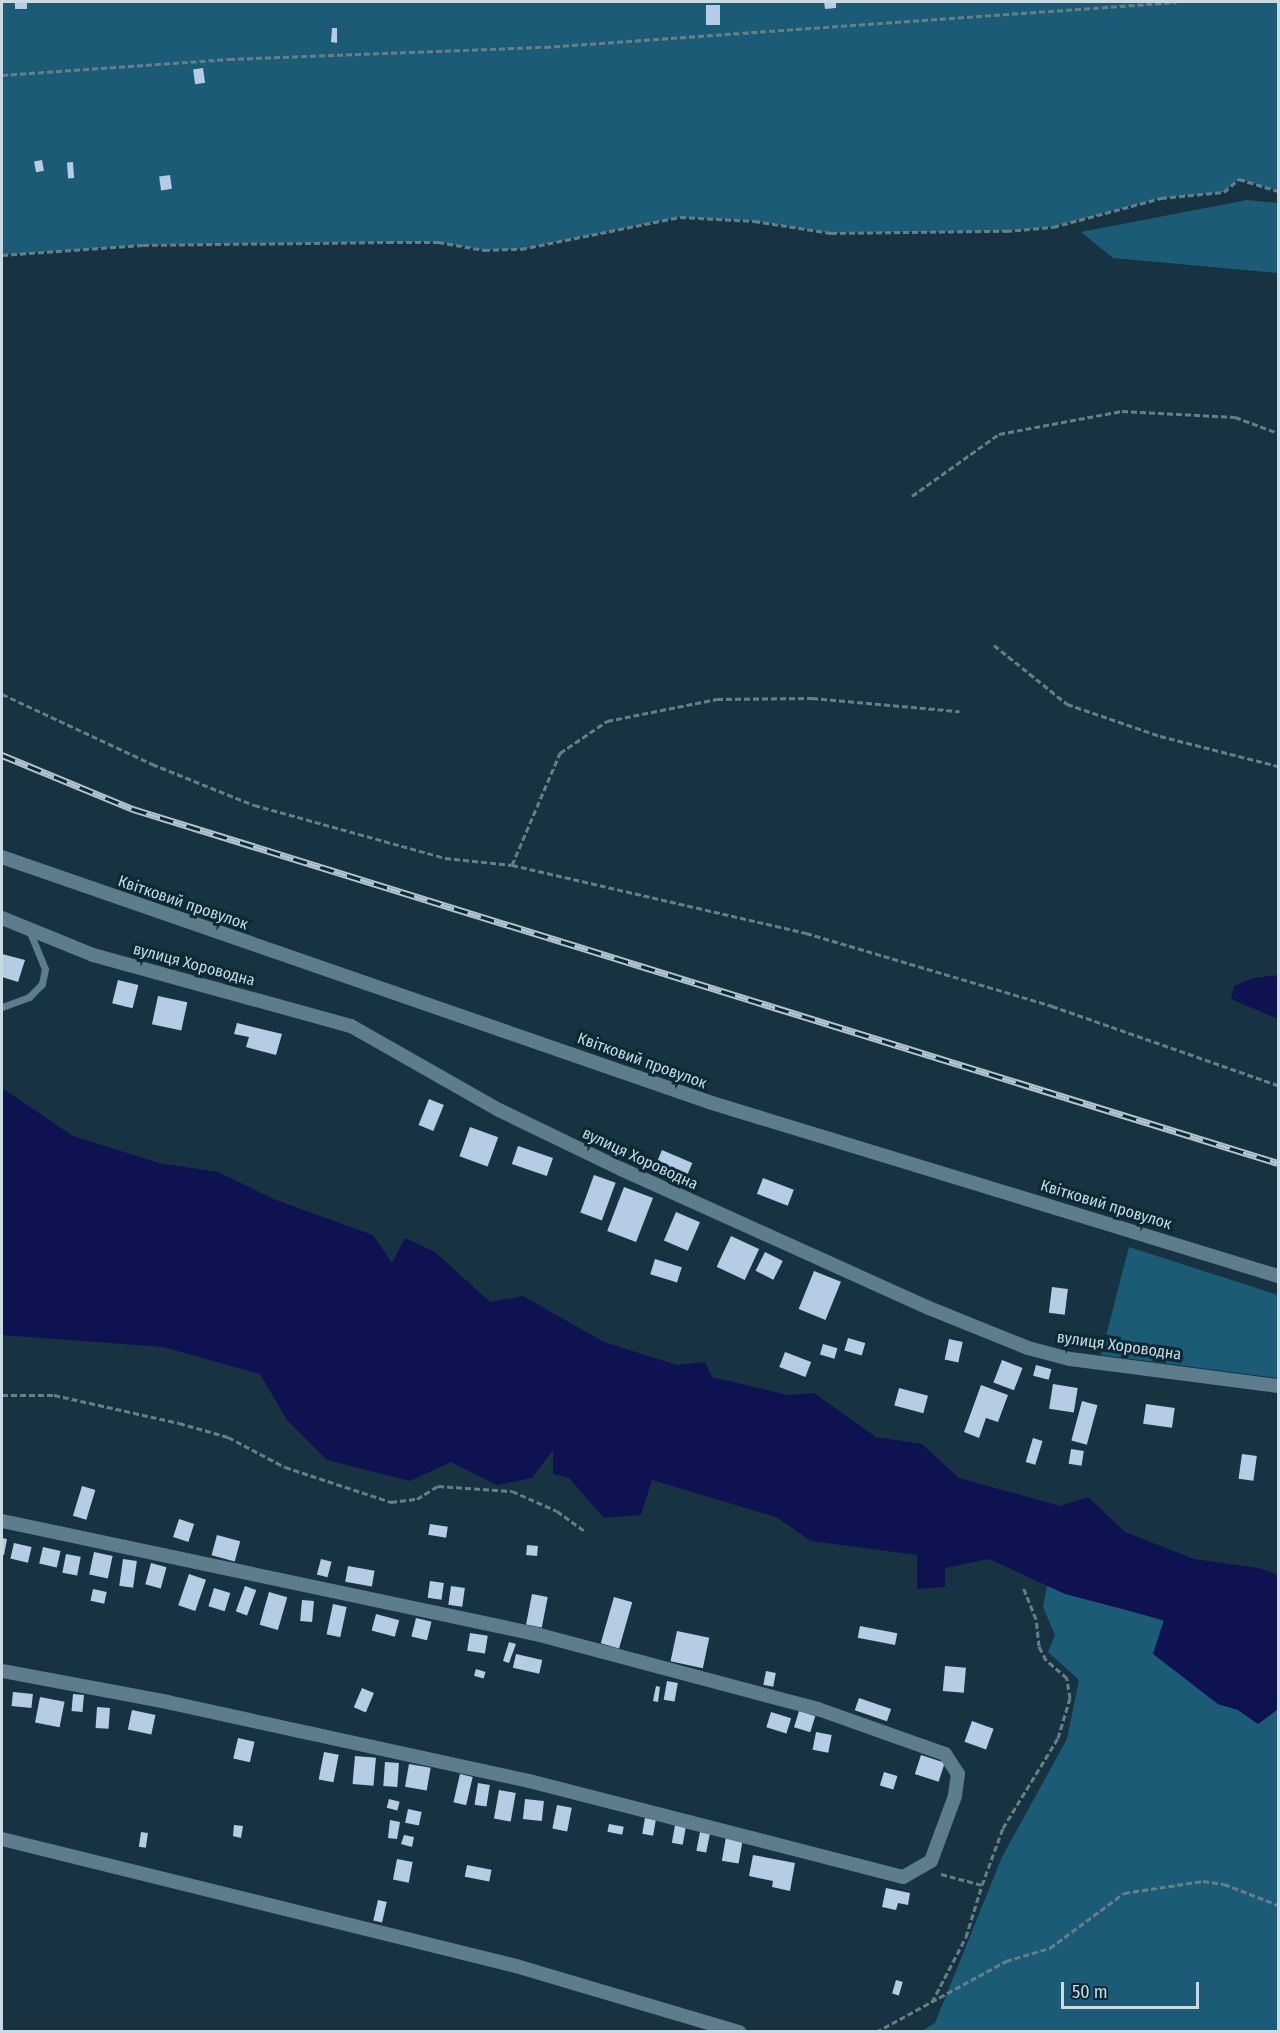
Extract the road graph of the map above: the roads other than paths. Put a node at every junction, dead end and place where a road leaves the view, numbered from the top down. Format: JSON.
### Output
{"nodes":[{"id":1,"x":2,"y":857,"type":"edge"},
{"id":2,"x":2,"y":918,"type":"edge"},
{"id":3,"x":29,"y":930,"type":"junction"},
{"id":4,"x":2,"y":1008,"type":"edge"},
{"id":5,"x":1278,"y":1276,"type":"edge"},
{"id":6,"x":1278,"y":1386,"type":"edge"},
{"id":7,"x":2,"y":1521,"type":"edge"},
{"id":8,"x":2,"y":1671,"type":"edge"},
{"id":9,"x":2,"y":1839,"type":"edge"},
{"id":10,"x":739,"y":2031,"type":"edge"}],
"edges":[{"from":1,"to":5,"type":"street","name":"Квітковий провулок"},
{"from":2,"to":3,"type":"street","name":"вулиця Хороводна"},
{"from":3,"to":4,"type":"lane"},
{"from":3,"to":6,"type":"street","name":"вулиця Хороводна"},
{"from":7,"to":8,"type":"street"},
{"from":9,"to":10,"type":"street"}]}
